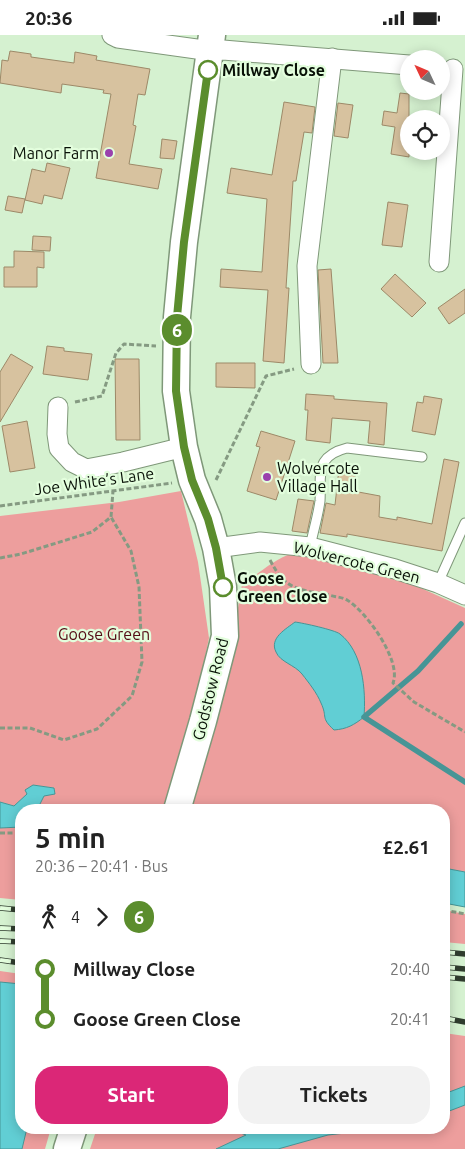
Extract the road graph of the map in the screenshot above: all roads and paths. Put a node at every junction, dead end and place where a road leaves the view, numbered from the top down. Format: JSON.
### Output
{"nodes":[{"id":1,"x":112,"y":35,"type":"edge"},
{"id":2,"x":212,"y":43,"type":"edge"},
{"id":3,"x":332,"y":58,"type":"junction"},
{"id":4,"x":400,"y":64,"type":"edge"},
{"id":5,"x":453,"y":69,"type":"edge"},
{"id":6,"x":439,"y":262,"type":"dead end"},
{"id":7,"x":176,"y":347,"type":"junction"},
{"id":8,"x":311,"y":364,"type":"joint"},
{"id":9,"x":58,"y":407,"type":"joint"},
{"id":10,"x":184,"y":447,"type":"junction"},
{"id":11,"x":422,"y":457,"type":"dead end"},
{"id":12,"x":192,"y":480,"type":"junction"},
{"id":13,"x":113,"y":491,"type":"junction"},
{"id":14,"x":0,"y":506,"type":"edge"},
{"id":15,"x":203,"y":507,"type":"junction"},
{"id":16,"x":111,"y":517,"type":"junction"},
{"id":17,"x":465,"y":523,"type":"edge"},
{"id":18,"x":260,"y":542,"type":"junction"},
{"id":19,"x":310,"y":547,"type":"junction"},
{"id":20,"x":216,"y":548,"type":"junction"},
{"id":21,"x":0,"y":558,"type":"edge"},
{"id":22,"x":438,"y":583,"type":"junction"},
{"id":23,"x":465,"y":595,"type":"edge"},
{"id":24,"x":0,"y":728,"type":"edge"},
{"id":25,"x":465,"y":732,"type":"edge"},
{"id":26,"x":179,"y":804,"type":"edge"},
{"id":27,"x":0,"y":833,"type":"edge"},
{"id":28,"x":15,"y":833,"type":"edge"},
{"id":29,"x":450,"y":911,"type":"edge"},
{"id":30,"x":465,"y":914,"type":"edge"},
{"id":31,"x":72,"y":1134,"type":"edge"},
{"id":32,"x":67,"y":1149,"type":"edge"}],
"edges":[{"from":1,"to":2,"type":"street"},
{"from":2,"to":3,"type":"street"},
{"from":2,"to":7,"type":"street","name":"Godstow Road"},
{"from":3,"to":4,"type":"street"},
{"from":3,"to":8,"type":"street"},
{"from":5,"to":6,"type":"street"},
{"from":7,"to":9,"type":"path"},
{"from":7,"to":10,"type":"street","name":"Godstow Road"},
{"from":8,"to":15,"type":"path"},
{"from":9,"to":10,"type":"street"},
{"from":10,"to":12,"type":"street","name":"Godstow Road"},
{"from":11,"to":19,"type":"lane"},
{"from":12,"to":13,"type":"path","name":"Joe White’s Lane"},
{"from":12,"to":15,"type":"street","name":"Godstow Road"},
{"from":13,"to":14,"type":"path","name":"Joe White’s Lane"},
{"from":13,"to":16,"type":"path"},
{"from":15,"to":20,"type":"street","name":"Godstow Road"},
{"from":16,"to":21,"type":"path"},
{"from":16,"to":24,"type":"path"},
{"from":17,"to":22,"type":"lane"},
{"from":18,"to":19,"type":"street","name":"Wolvercote Green"},
{"from":18,"to":20,"type":"street","name":"Wolvercote Green"},
{"from":18,"to":25,"type":"path"},
{"from":19,"to":22,"type":"street","name":"Wolvercote Green"},
{"from":20,"to":26,"type":"street","name":"Godstow Road"},
{"from":22,"to":23,"type":"street","name":"Wolvercote Green"},
{"from":27,"to":28,"type":"path"},
{"from":29,"to":30,"type":"path"},
{"from":31,"to":32,"type":"street"}]}
